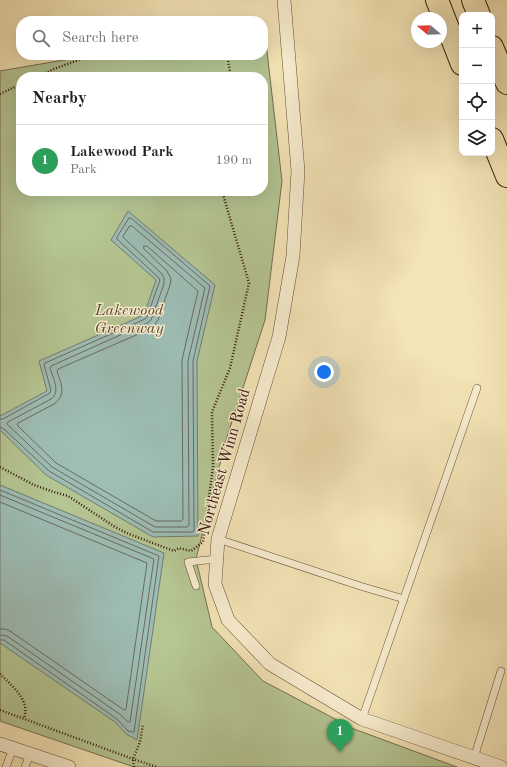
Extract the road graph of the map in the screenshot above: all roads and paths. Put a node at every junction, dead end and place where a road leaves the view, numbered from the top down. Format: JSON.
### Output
{"nodes":[{"id":1,"x":284,"y":0,"type":"edge"},
{"id":2,"x":431,"y":0,"type":"edge"},
{"id":3,"x":437,"y":0,"type":"edge"},
{"id":4,"x":473,"y":0,"type":"edge"},
{"id":5,"x":439,"y":12,"type":"edge"},
{"id":6,"x":441,"y":12,"type":"edge"},
{"id":7,"x":478,"y":12,"type":"edge"},
{"id":8,"x":447,"y":27,"type":"edge"},
{"id":9,"x":492,"y":48,"type":"edge"},
{"id":10,"x":459,"y":57,"type":"edge"},
{"id":11,"x":78,"y":60,"type":"edge"},
{"id":12,"x":228,"y":60,"type":"edge"},
{"id":13,"x":48,"y":72,"type":"edge"},
{"id":14,"x":230,"y":72,"type":"edge"},
{"id":15,"x":507,"y":83,"type":"edge"},
{"id":16,"x":16,"y":86,"type":"edge"},
{"id":17,"x":0,"y":94,"type":"edge"},
{"id":18,"x":495,"y":146,"type":"edge"},
{"id":19,"x":507,"y":176,"type":"edge"},
{"id":20,"x":223,"y":196,"type":"edge"},
{"id":21,"x":477,"y":388,"type":"dead end"},
{"id":22,"x":0,"y":467,"type":"edge"},
{"id":23,"x":218,"y":540,"type":"junction"},
{"id":24,"x":217,"y":559,"type":"junction"},
{"id":25,"x":196,"y":586,"type":"dead end"},
{"id":26,"x":404,"y":599,"type":"junction"},
{"id":27,"x":501,"y":671,"type":"dead end"},
{"id":28,"x":0,"y":674,"type":"edge"},
{"id":29,"x":0,"y":710,"type":"edge"},
{"id":30,"x":24,"y":719,"type":"junction"},
{"id":31,"x":362,"y":719,"type":"junction"},
{"id":32,"x":143,"y":724,"type":"dead end"},
{"id":33,"x":0,"y":744,"type":"edge"},
{"id":34,"x":13,"y":748,"type":"junction"},
{"id":35,"x":30,"y":754,"type":"junction"},
{"id":36,"x":474,"y":758,"type":"junction"},
{"id":37,"x":132,"y":759,"type":"junction"},
{"id":38,"x":6,"y":767,"type":"edge"},
{"id":39,"x":25,"y":767,"type":"edge"},
{"id":40,"x":69,"y":767,"type":"edge"},
{"id":41,"x":134,"y":767,"type":"edge"},
{"id":42,"x":157,"y":767,"type":"edge"},
{"id":43,"x":501,"y":767,"type":"edge"}],
"edges":[{"from":1,"to":23,"type":"street","name":"Northeast Winn Road"},
{"from":2,"to":5,"type":"highway"},
{"from":3,"to":6,"type":"highway"},
{"from":4,"to":7,"type":"highway"},
{"from":8,"to":10,"type":"highway"},
{"from":9,"to":15,"type":"highway"},
{"from":11,"to":13,"type":"path"},
{"from":12,"to":14,"type":"path"},
{"from":16,"to":17,"type":"path"},
{"from":18,"to":19,"type":"highway"},
{"from":20,"to":22,"type":"path"},
{"from":21,"to":26,"type":"lane"},
{"from":23,"to":24,"type":"street","name":"Northeast Winn Road"},
{"from":23,"to":26,"type":"lane"},
{"from":24,"to":25,"type":"lane"},
{"from":24,"to":31,"type":"street","name":"Northeast Winn Road"},
{"from":26,"to":31,"type":"lane"},
{"from":27,"to":36,"type":"lane"},
{"from":28,"to":30,"type":"path"},
{"from":29,"to":30,"type":"path"},
{"from":30,"to":37,"type":"path"},
{"from":31,"to":36,"type":"street","name":"Northeast Winn Road"},
{"from":32,"to":37,"type":"path"},
{"from":33,"to":34,"type":"street"},
{"from":34,"to":35,"type":"street"},
{"from":34,"to":38,"type":"lane"},
{"from":35,"to":39,"type":"lane"},
{"from":35,"to":40,"type":"street"},
{"from":36,"to":43,"type":"street","name":"Northeast Winn Road"},
{"from":37,"to":41,"type":"path"},
{"from":37,"to":42,"type":"path"}]}
